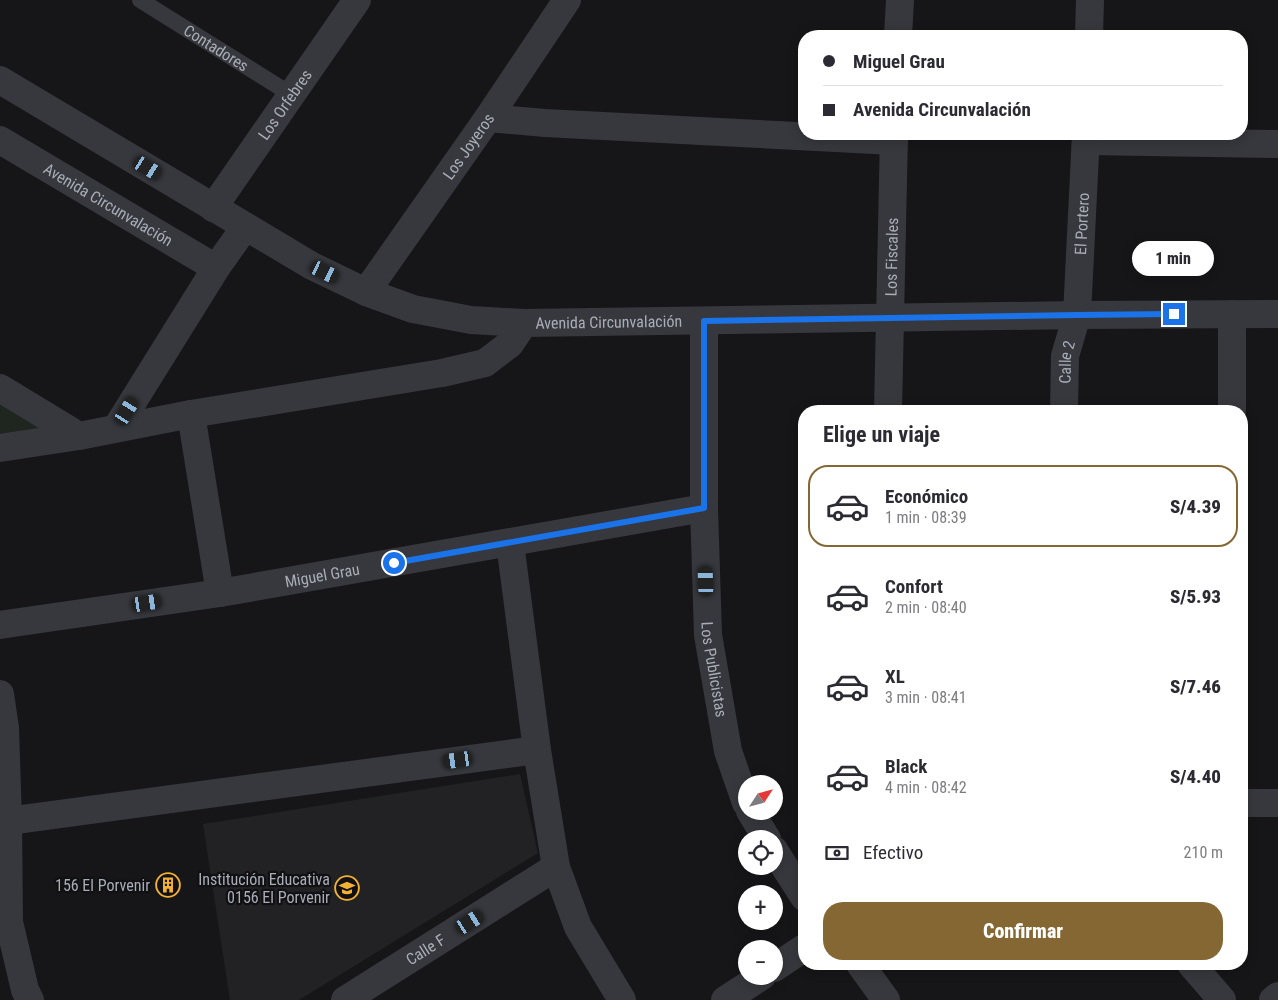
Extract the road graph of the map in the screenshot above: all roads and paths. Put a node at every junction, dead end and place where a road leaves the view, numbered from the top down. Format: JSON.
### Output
{"nodes":[{"id":1,"x":140,"y":0,"type":"edge"},
{"id":2,"x":357,"y":0,"type":"edge"},
{"id":3,"x":567,"y":0,"type":"edge"},
{"id":4,"x":900,"y":0,"type":"edge"},
{"id":5,"x":1090,"y":0,"type":"edge"},
{"id":6,"x":898,"y":30,"type":"edge"},
{"id":7,"x":1089,"y":30,"type":"edge"},
{"id":8,"x":0,"y":80,"type":"edge"},
{"id":9,"x":292,"y":95,"type":"junction"},
{"id":10,"x":488,"y":118,"type":"junction"},
{"id":11,"x":798,"y":134,"type":"edge"},
{"id":12,"x":0,"y":140,"type":"edge"},
{"id":13,"x":894,"y":140,"type":"edge"},
{"id":14,"x":1086,"y":140,"type":"edge"},
{"id":15,"x":1168,"y":140,"type":"edge"},
{"id":16,"x":1278,"y":144,"type":"edge"},
{"id":17,"x":213,"y":208,"type":"junction"},
{"id":18,"x":245,"y":227,"type":"junction"},
{"id":19,"x":216,"y":268,"type":"junction"},
{"id":20,"x":366,"y":292,"type":"junction"},
{"id":21,"x":1232,"y":314,"type":"junction"},
{"id":22,"x":1278,"y":314,"type":"edge"},
{"id":23,"x":1077,"y":315,"type":"junction"},
{"id":24,"x":890,"y":318,"type":"junction"},
{"id":25,"x":704,"y":321,"type":"junction"},
{"id":26,"x":524,"y":323,"type":"junction"},
{"id":27,"x":0,"y":388,"type":"edge"},
{"id":28,"x":888,"y":405,"type":"edge"},
{"id":29,"x":1064,"y":405,"type":"edge"},
{"id":30,"x":1232,"y":405,"type":"edge"},
{"id":31,"x":191,"y":414,"type":"junction"},
{"id":32,"x":117,"y":427,"type":"junction"},
{"id":33,"x":78,"y":436,"type":"junction"},
{"id":34,"x":0,"y":448,"type":"edge"},
{"id":35,"x":704,"y":508,"type":"junction"},
{"id":36,"x":510,"y":543,"type":"junction"},
{"id":37,"x":220,"y":593,"type":"junction"},
{"id":38,"x":0,"y":624,"type":"edge"},
{"id":39,"x":0,"y":694,"type":"edge"},
{"id":40,"x":537,"y":750,"type":"junction"},
{"id":41,"x":738,"y":780,"type":"edge"},
{"id":42,"x":1248,"y":803,"type":"edge"},
{"id":43,"x":1278,"y":803,"type":"edge"},
{"id":44,"x":8,"y":821,"type":"junction"},
{"id":45,"x":783,"y":864,"type":"edge"},
{"id":46,"x":556,"y":867,"type":"junction"},
{"id":47,"x":798,"y":888,"type":"edge"},
{"id":48,"x":798,"y":952,"type":"edge"},
{"id":49,"x":783,"y":962,"type":"edge"},
{"id":50,"x":864,"y":970,"type":"edge"},
{"id":51,"x":1196,"y":970,"type":"edge"},
{"id":52,"x":748,"y":985,"type":"edge"},
{"id":53,"x":1278,"y":996,"type":"edge"},
{"id":54,"x":30,"y":1000,"type":"edge"},
{"id":55,"x":345,"y":1000,"type":"edge"},
{"id":56,"x":622,"y":1000,"type":"edge"},
{"id":57,"x":725,"y":1000,"type":"edge"},
{"id":58,"x":886,"y":1000,"type":"edge"},
{"id":59,"x":1222,"y":1000,"type":"edge"},
{"id":60,"x":1273,"y":1000,"type":"edge"}],
"edges":[{"from":1,"to":9,"type":"lane","name":"Contadores"},
{"from":2,"to":9,"type":"street","name":"Los Orfebres"},
{"from":3,"to":10,"type":"street","name":"Los Joyeros"},
{"from":4,"to":6,"type":"street"},
{"from":5,"to":7,"type":"street"},
{"from":8,"to":17,"type":"street","name":"Avenida Circunvalación"},
{"from":9,"to":17,"type":"street","name":"Los Orfebres"},
{"from":10,"to":11,"type":"street"},
{"from":10,"to":20,"type":"street","name":"Los Joyeros"},
{"from":12,"to":19,"type":"street","name":"Avenida Circunvalación"},
{"from":13,"to":24,"type":"street","name":"Los Fiscales"},
{"from":14,"to":23,"type":"street","name":"El Portero"},
{"from":15,"to":16,"type":"street"},
{"from":17,"to":18,"type":"street","name":"Avenida Circunvalación"},
{"from":18,"to":19,"type":"street"},
{"from":18,"to":20,"type":"street","name":"Avenida Circunvalación"},
{"from":19,"to":32,"type":"street"},
{"from":20,"to":26,"type":"street","name":"Avenida Circunvalación"},
{"from":21,"to":22,"type":"street","name":"Avenida Circunvalación"},
{"from":21,"to":23,"type":"street","name":"Avenida Circunvalación"},
{"from":21,"to":30,"type":"street"},
{"from":23,"to":24,"type":"street","name":"Avenida Circunvalación"},
{"from":23,"to":29,"type":"street","name":"Calle 2"},
{"from":24,"to":25,"type":"street","name":"Avenida Circunvalación"},
{"from":24,"to":28,"type":"street","name":"Los Fiscales"},
{"from":25,"to":26,"type":"street","name":"Avenida Circunvalación"},
{"from":25,"to":35,"type":"street","name":"Los Publicistas"},
{"from":26,"to":31,"type":"street"},
{"from":27,"to":33,"type":"street"},
{"from":31,"to":32,"type":"street"},
{"from":31,"to":37,"type":"street"},
{"from":32,"to":33,"type":"street"},
{"from":33,"to":34,"type":"street"},
{"from":35,"to":36,"type":"street","name":"Miguel Grau"},
{"from":35,"to":41,"type":"street","name":"Los Publicistas"},
{"from":36,"to":37,"type":"street","name":"Miguel Grau"},
{"from":36,"to":40,"type":"street"},
{"from":37,"to":38,"type":"street","name":"Miguel Grau"},
{"from":39,"to":44,"type":"street"},
{"from":40,"to":44,"type":"street"},
{"from":40,"to":46,"type":"street"},
{"from":42,"to":43,"type":"street"},
{"from":44,"to":54,"type":"street"},
{"from":45,"to":47,"type":"street"},
{"from":46,"to":55,"type":"street","name":"Calle F"},
{"from":46,"to":56,"type":"street"},
{"from":48,"to":49,"type":"street"},
{"from":50,"to":58,"type":"street"},
{"from":51,"to":59,"type":"street"},
{"from":52,"to":57,"type":"street"},
{"from":53,"to":60,"type":"street"}]}
